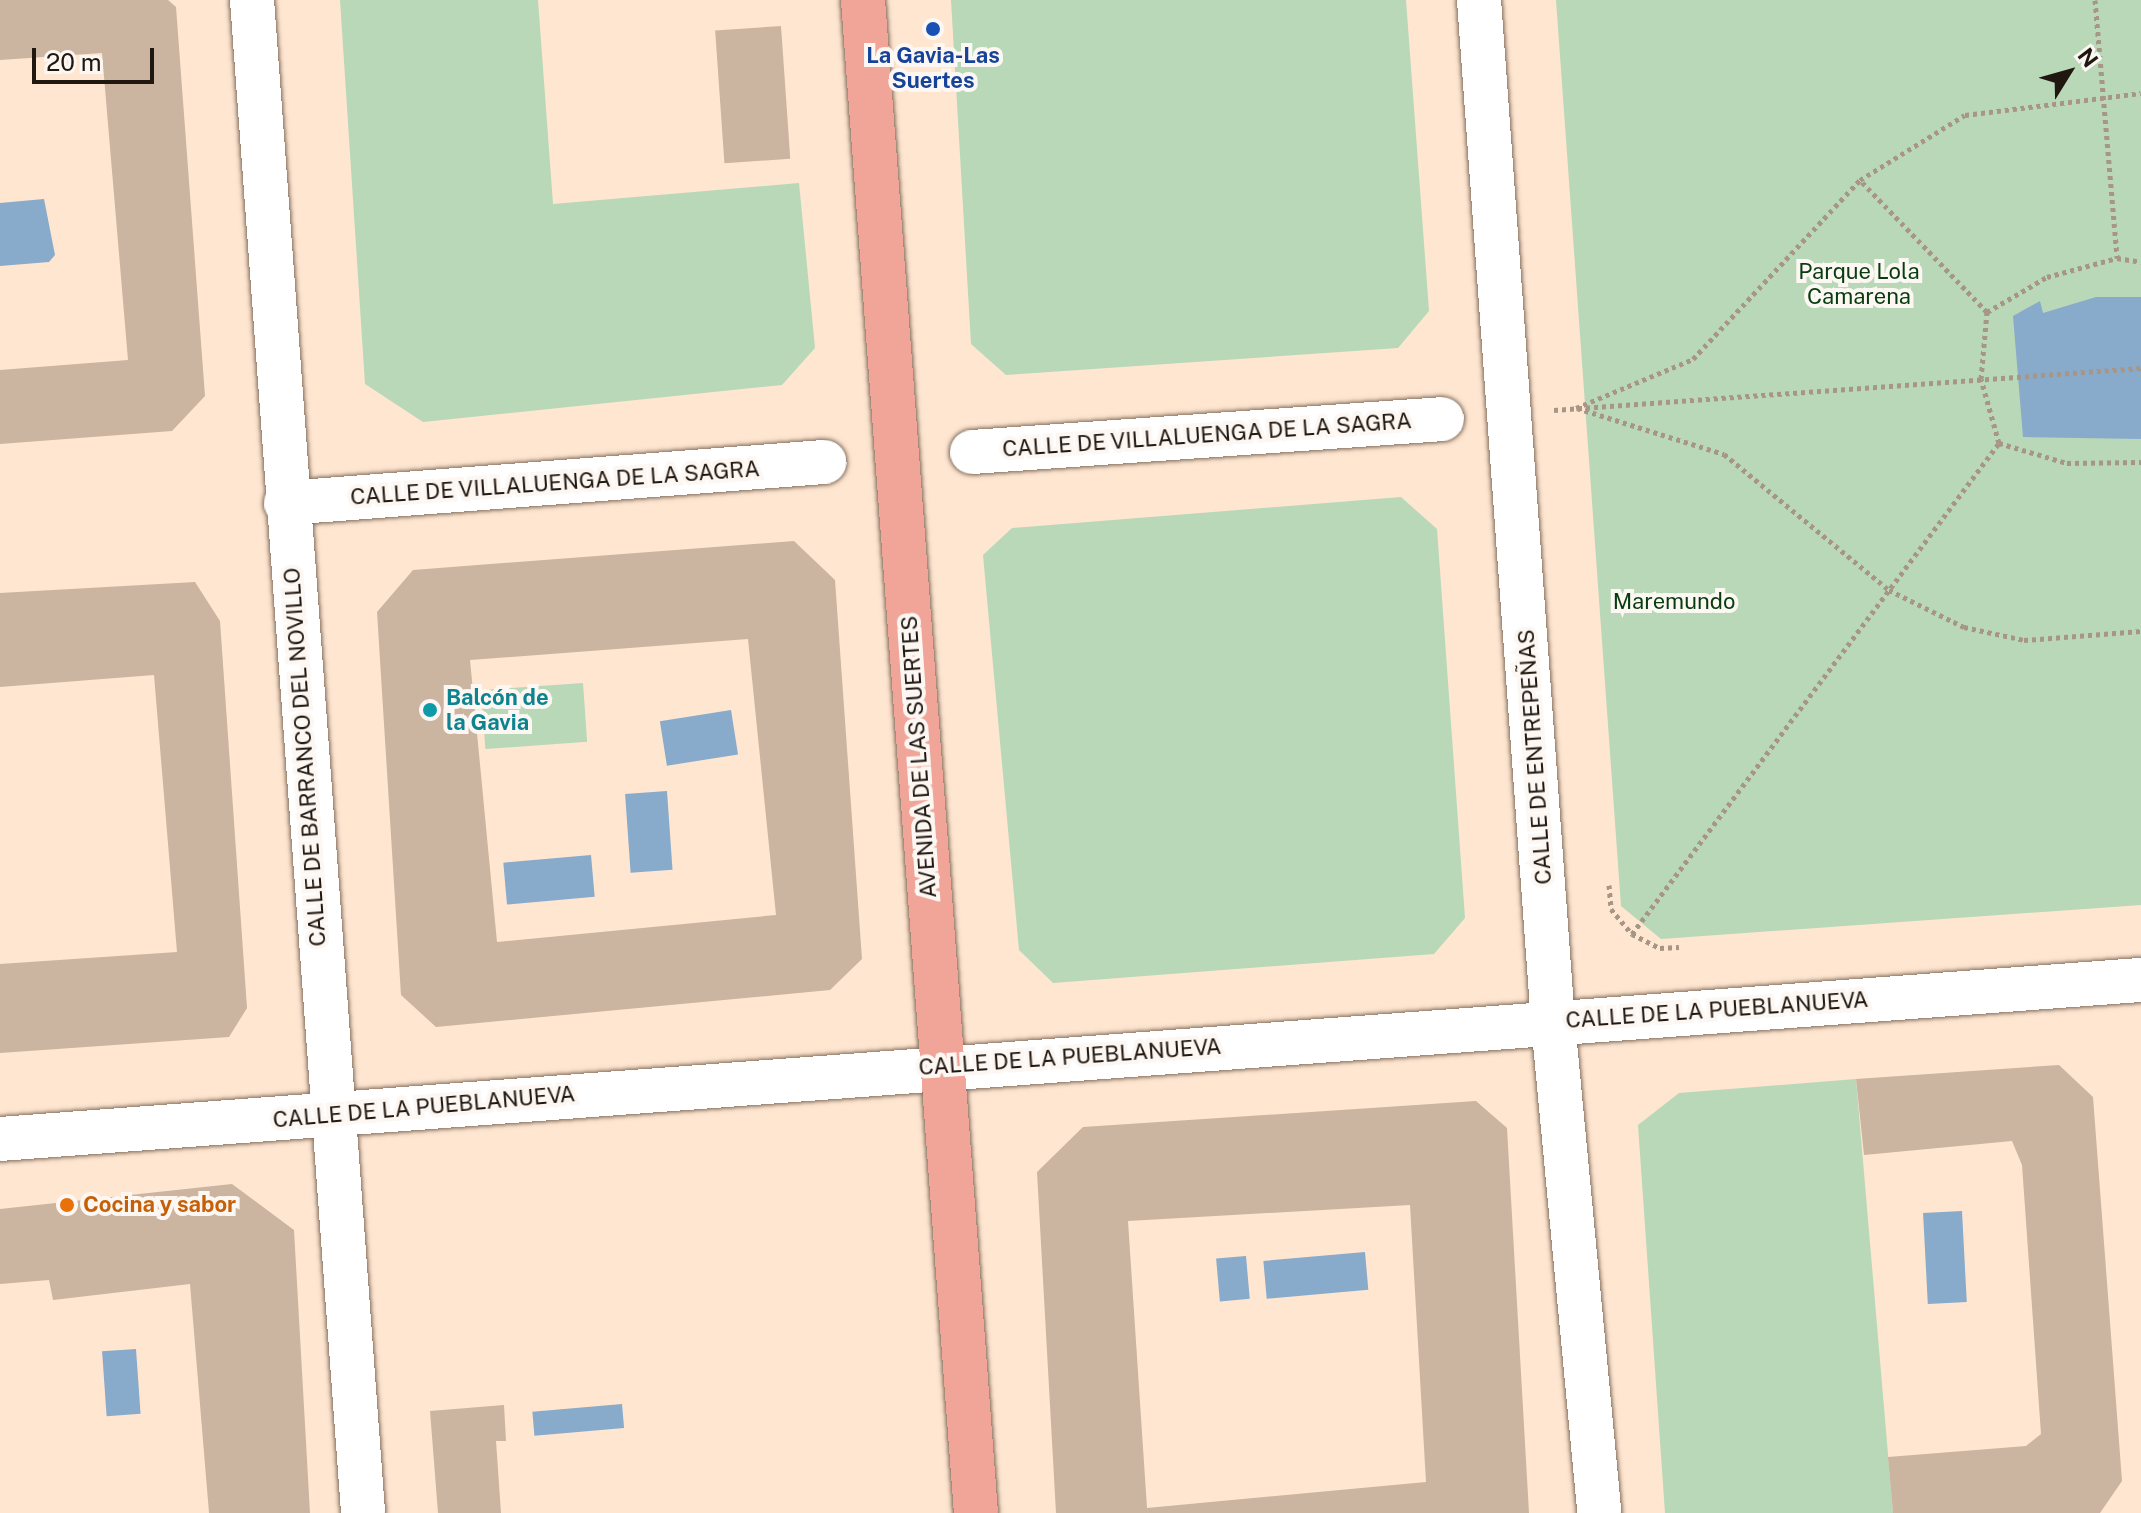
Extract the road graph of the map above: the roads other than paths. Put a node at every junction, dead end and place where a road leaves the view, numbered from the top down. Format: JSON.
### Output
{"nodes":[{"id":1,"x":252,"y":0,"type":"edge"},
{"id":2,"x":863,"y":0,"type":"edge"},
{"id":3,"x":1479,"y":0,"type":"edge"},
{"id":4,"x":1442,"y":419,"type":"dead end"},
{"id":5,"x":972,"y":452,"type":"dead end"},
{"id":6,"x":824,"y":462,"type":"dead end"},
{"id":7,"x":286,"y":503,"type":"junction"},
{"id":8,"x":2141,"y":980,"type":"edge"},
{"id":9,"x":1553,"y":1022,"type":"junction"},
{"id":10,"x":942,"y":1065,"type":"junction"},
{"id":11,"x":332,"y":1114,"type":"junction"},
{"id":12,"x":0,"y":1139,"type":"edge"},
{"id":13,"x":363,"y":1513,"type":"edge"},
{"id":14,"x":976,"y":1513,"type":"edge"},
{"id":15,"x":1599,"y":1513,"type":"edge"}],
"edges":[{"from":1,"to":7,"type":"street","name":"CALLE DE BARRANCO DEL NOVILLO"},
{"from":2,"to":10,"type":"main road","name":"AVENIDA DE LAS SUERTES"},
{"from":3,"to":9,"type":"street","name":"CALLE DE ENTREPEÑAS"},
{"from":4,"to":5,"type":"street","name":"CALLE DE VILLALUENGA DE LA SAGRA"},
{"from":6,"to":7,"type":"street","name":"CALLE DE VILLALUENGA DE LA SAGRA"},
{"from":7,"to":11,"type":"street","name":"CALLE DE BARRANCO DEL NOVILLO"},
{"from":8,"to":9,"type":"street","name":"CALLE DE LA PUEBLANUEVA"},
{"from":9,"to":10,"type":"street","name":"CALLE DE LA PUEBLANUEVA"},
{"from":9,"to":15,"type":"street","name":"CALLE DE ENTREPEÑAS"},
{"from":10,"to":11,"type":"street","name":"CALLE DE LA PUEBLANUEVA"},
{"from":10,"to":14,"type":"main road","name":"AVENIDA DE LAS SUERTES"},
{"from":11,"to":12,"type":"street","name":"CALLE DE LA PUEBLANUEVA"},
{"from":11,"to":13,"type":"street","name":"CALLE DE BARRANCO DEL NOVILLO"}]}
